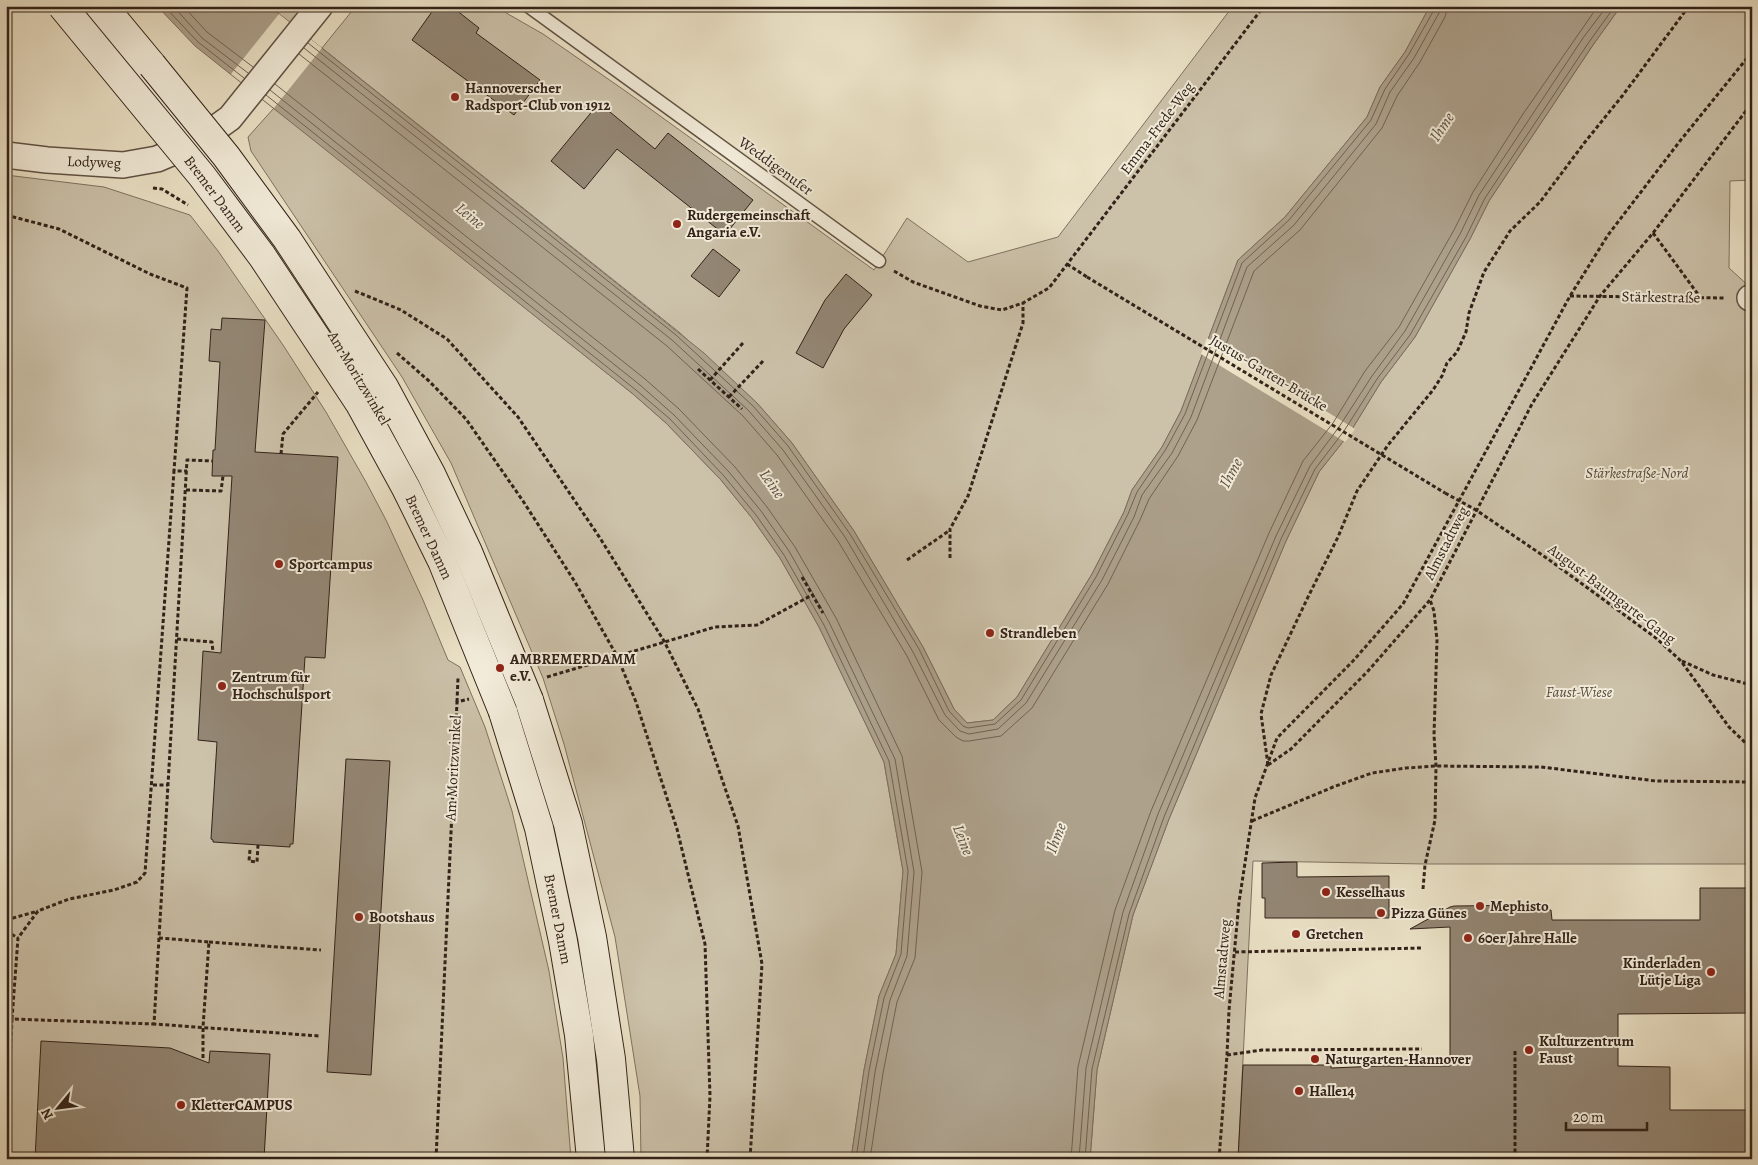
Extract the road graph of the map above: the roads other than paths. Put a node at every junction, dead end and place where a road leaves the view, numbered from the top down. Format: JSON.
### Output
{"nodes":[{"id":1,"x":62,"y":6,"type":"edge"},
{"id":2,"x":80,"y":6,"type":"edge"},
{"id":3,"x":103,"y":6,"type":"edge"},
{"id":4,"x":320,"y":6,"type":"edge"},
{"id":5,"x":528,"y":6,"type":"edge"},
{"id":6,"x":196,"y":143,"type":"junction"},
{"id":7,"x":6,"y":155,"type":"edge"},
{"id":8,"x":879,"y":261,"type":"road end"},
{"id":9,"x":514,"y":700,"type":"junction"},
{"id":10,"x":591,"y":1159,"type":"edge"},
{"id":11,"x":620,"y":1159,"type":"edge"}],
"edges":[{"from":1,"to":9,"type":"main road","name":"Bremer Damm","bridge":true},
{"from":2,"to":6,"type":"lane"},
{"from":3,"to":9,"type":"main road","name":"Bremer Damm","bridge":true},
{"from":4,"to":6,"type":"street","name":"Lodyweg"},
{"from":5,"to":8,"type":"lane","name":"Weddigenufer"},
{"from":6,"to":7,"type":"street","name":"Lodyweg"},
{"from":6,"to":9,"type":"street","name":"Am Moritzwinkel"},
{"from":9,"to":10,"type":"main road","name":"Bremer Damm"},
{"from":9,"to":11,"type":"main road","name":"Bremer Damm"}]}
